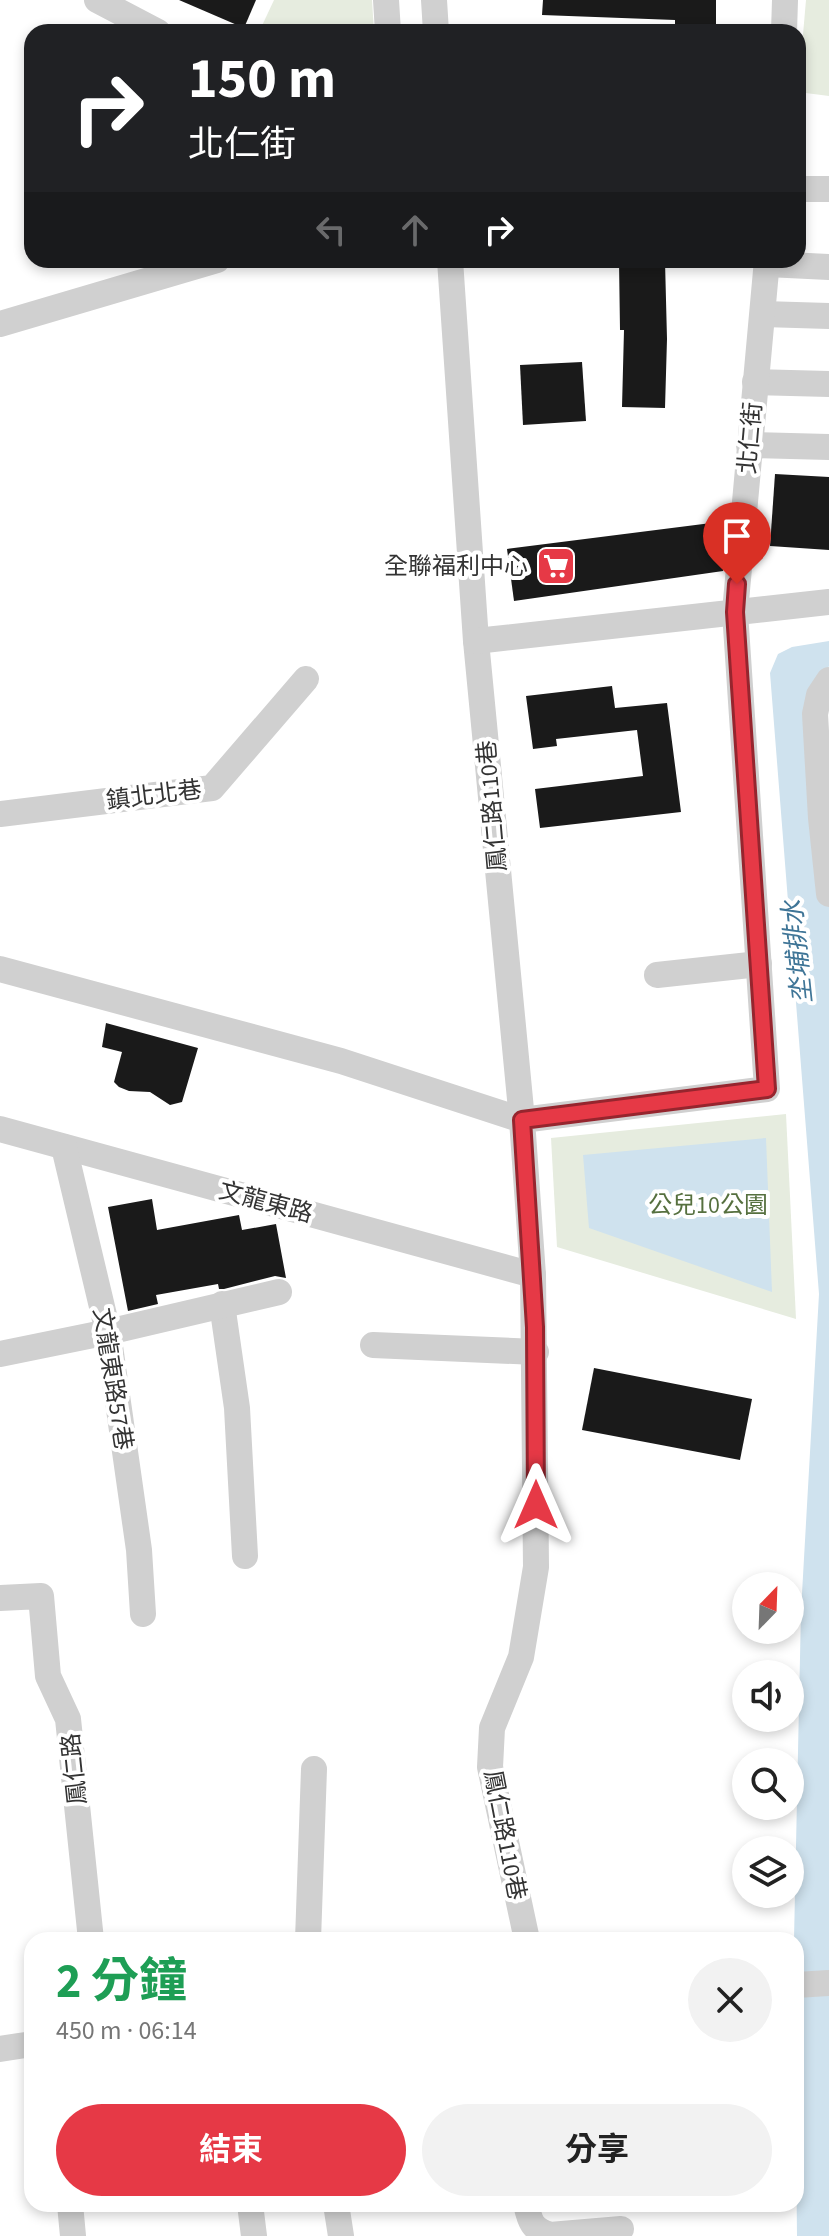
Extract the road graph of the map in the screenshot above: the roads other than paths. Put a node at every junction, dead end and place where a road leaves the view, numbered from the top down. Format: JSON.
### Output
{"nodes":[{"id":1,"x":97,"y":0,"type":"edge"},
{"id":2,"x":386,"y":0,"type":"edge"},
{"id":3,"x":434,"y":0,"type":"edge"},
{"id":4,"x":785,"y":0,"type":"edge"},
{"id":5,"x":143,"y":24,"type":"edge"},
{"id":6,"x":388,"y":24,"type":"edge"},
{"id":7,"x":436,"y":24,"type":"edge"},
{"id":8,"x":784,"y":24,"type":"edge"},
{"id":9,"x":806,"y":189,"type":"edge"},
{"id":10,"x":829,"y":189,"type":"edge"},
{"id":11,"x":806,"y":265,"type":"edge"},
{"id":12,"x":829,"y":267,"type":"edge"},
{"id":13,"x":167,"y":268,"type":"edge"},
{"id":14,"x":451,"y":268,"type":"edge"},
{"id":15,"x":767,"y":268,"type":"edge"},
{"id":16,"x":763,"y":314,"type":"junction"},
{"id":17,"x":829,"y":316,"type":"edge"},
{"id":18,"x":0,"y":324,"type":"edge"},
{"id":19,"x":755,"y":382,"type":"junction"},
{"id":20,"x":829,"y":384,"type":"edge"},
{"id":21,"x":749,"y":445,"type":"junction"},
{"id":22,"x":829,"y":447,"type":"edge"},
{"id":23,"x":829,"y":602,"type":"edge"},
{"id":24,"x":735,"y":612,"type":"junction"},
{"id":25,"x":476,"y":641,"type":"junction"},
{"id":26,"x":306,"y":679,"type":"dead end"},
{"id":27,"x":829,"y":680,"type":"edge"},
{"id":28,"x":0,"y":814,"type":"edge"},
{"id":29,"x":829,"y":894,"type":"edge"},
{"id":30,"x":759,"y":964,"type":"junction"},
{"id":31,"x":0,"y":969,"type":"edge"},
{"id":32,"x":657,"y":975,"type":"dead end"},
{"id":33,"x":522,"y":1120,"type":"junction"},
{"id":34,"x":0,"y":1129,"type":"edge"},
{"id":35,"x":64,"y":1147,"type":"junction"},
{"id":36,"x":533,"y":1275,"type":"junction"},
{"id":37,"x":279,"y":1292,"type":"dead end"},
{"id":38,"x":222,"y":1304,"type":"junction"},
{"id":39,"x":108,"y":1332,"type":"junction"},
{"id":40,"x":373,"y":1345,"type":"dead end"},
{"id":41,"x":536,"y":1352,"type":"junction"},
{"id":42,"x":0,"y":1354,"type":"edge"},
{"id":43,"x":245,"y":1556,"type":"dead end"},
{"id":44,"x":0,"y":1598,"type":"edge"},
{"id":45,"x":143,"y":1614,"type":"dead end"},
{"id":46,"x":314,"y":1769,"type":"dead end"},
{"id":47,"x":90,"y":1932,"type":"edge"},
{"id":48,"x":308,"y":1932,"type":"edge"},
{"id":49,"x":525,"y":1932,"type":"edge"},
{"id":50,"x":827,"y":1983,"type":"edge"},
{"id":51,"x":804,"y":1984,"type":"edge"},
{"id":52,"x":24,"y":2045,"type":"edge"},
{"id":53,"x":0,"y":2049,"type":"edge"},
{"id":54,"x":71,"y":2212,"type":"edge"},
{"id":55,"x":251,"y":2212,"type":"edge"},
{"id":56,"x":337,"y":2212,"type":"edge"},
{"id":57,"x":528,"y":2212,"type":"edge"},
{"id":58,"x":621,"y":2229,"type":"dead end"},
{"id":59,"x":73,"y":2236,"type":"edge"},
{"id":60,"x":254,"y":2236,"type":"edge"},
{"id":61,"x":341,"y":2236,"type":"edge"}],
"edges":[{"from":1,"to":5,"type":"street"},
{"from":2,"to":6,"type":"street"},
{"from":3,"to":7,"type":"street"},
{"from":4,"to":8,"type":"street"},
{"from":9,"to":10,"type":"street"},
{"from":11,"to":12,"type":"street"},
{"from":13,"to":18,"type":"street"},
{"from":14,"to":25,"type":"street","name":"鳳仁路110巷"},
{"from":15,"to":16,"type":"street","name":"北仁街"},
{"from":16,"to":17,"type":"street"},
{"from":16,"to":19,"type":"street","name":"北仁街"},
{"from":19,"to":20,"type":"street"},
{"from":19,"to":21,"type":"street","name":"北仁街"},
{"from":21,"to":22,"type":"street"},
{"from":21,"to":24,"type":"street","name":"北仁街"},
{"from":23,"to":24,"type":"street"},
{"from":24,"to":25,"type":"street"},
{"from":24,"to":30,"type":"street","name":"北仁街"},
{"from":25,"to":33,"type":"street","name":"鳳仁路110巷"},
{"from":26,"to":28,"type":"street","name":"鎮北北巷"},
{"from":27,"to":29,"type":"street"},
{"from":30,"to":32,"type":"street"},
{"from":30,"to":33,"type":"street","name":"北仁街"},
{"from":31,"to":33,"type":"street"},
{"from":33,"to":36,"type":"street","name":"鳳仁路110巷"},
{"from":34,"to":35,"type":"street","name":"文龍東路"},
{"from":35,"to":36,"type":"street","name":"文龍東路"},
{"from":35,"to":39,"type":"street","name":"文龍東路57巷"},
{"from":36,"to":41,"type":"street","name":"鳳仁路110巷"},
{"from":37,"to":38,"type":"street"},
{"from":38,"to":39,"type":"street"},
{"from":38,"to":43,"type":"street"},
{"from":39,"to":42,"type":"street"},
{"from":39,"to":45,"type":"street","name":"文龍東路57巷"},
{"from":40,"to":41,"type":"street"},
{"from":41,"to":49,"type":"street","name":"鳳仁路110巷"},
{"from":44,"to":47,"type":"street","name":"鳳仁路"},
{"from":46,"to":48,"type":"street"},
{"from":50,"to":51,"type":"street"},
{"from":52,"to":53,"type":"street"},
{"from":54,"to":59,"type":"street"},
{"from":55,"to":60,"type":"street"},
{"from":56,"to":61,"type":"street"},
{"from":57,"to":58,"type":"street"}]}
